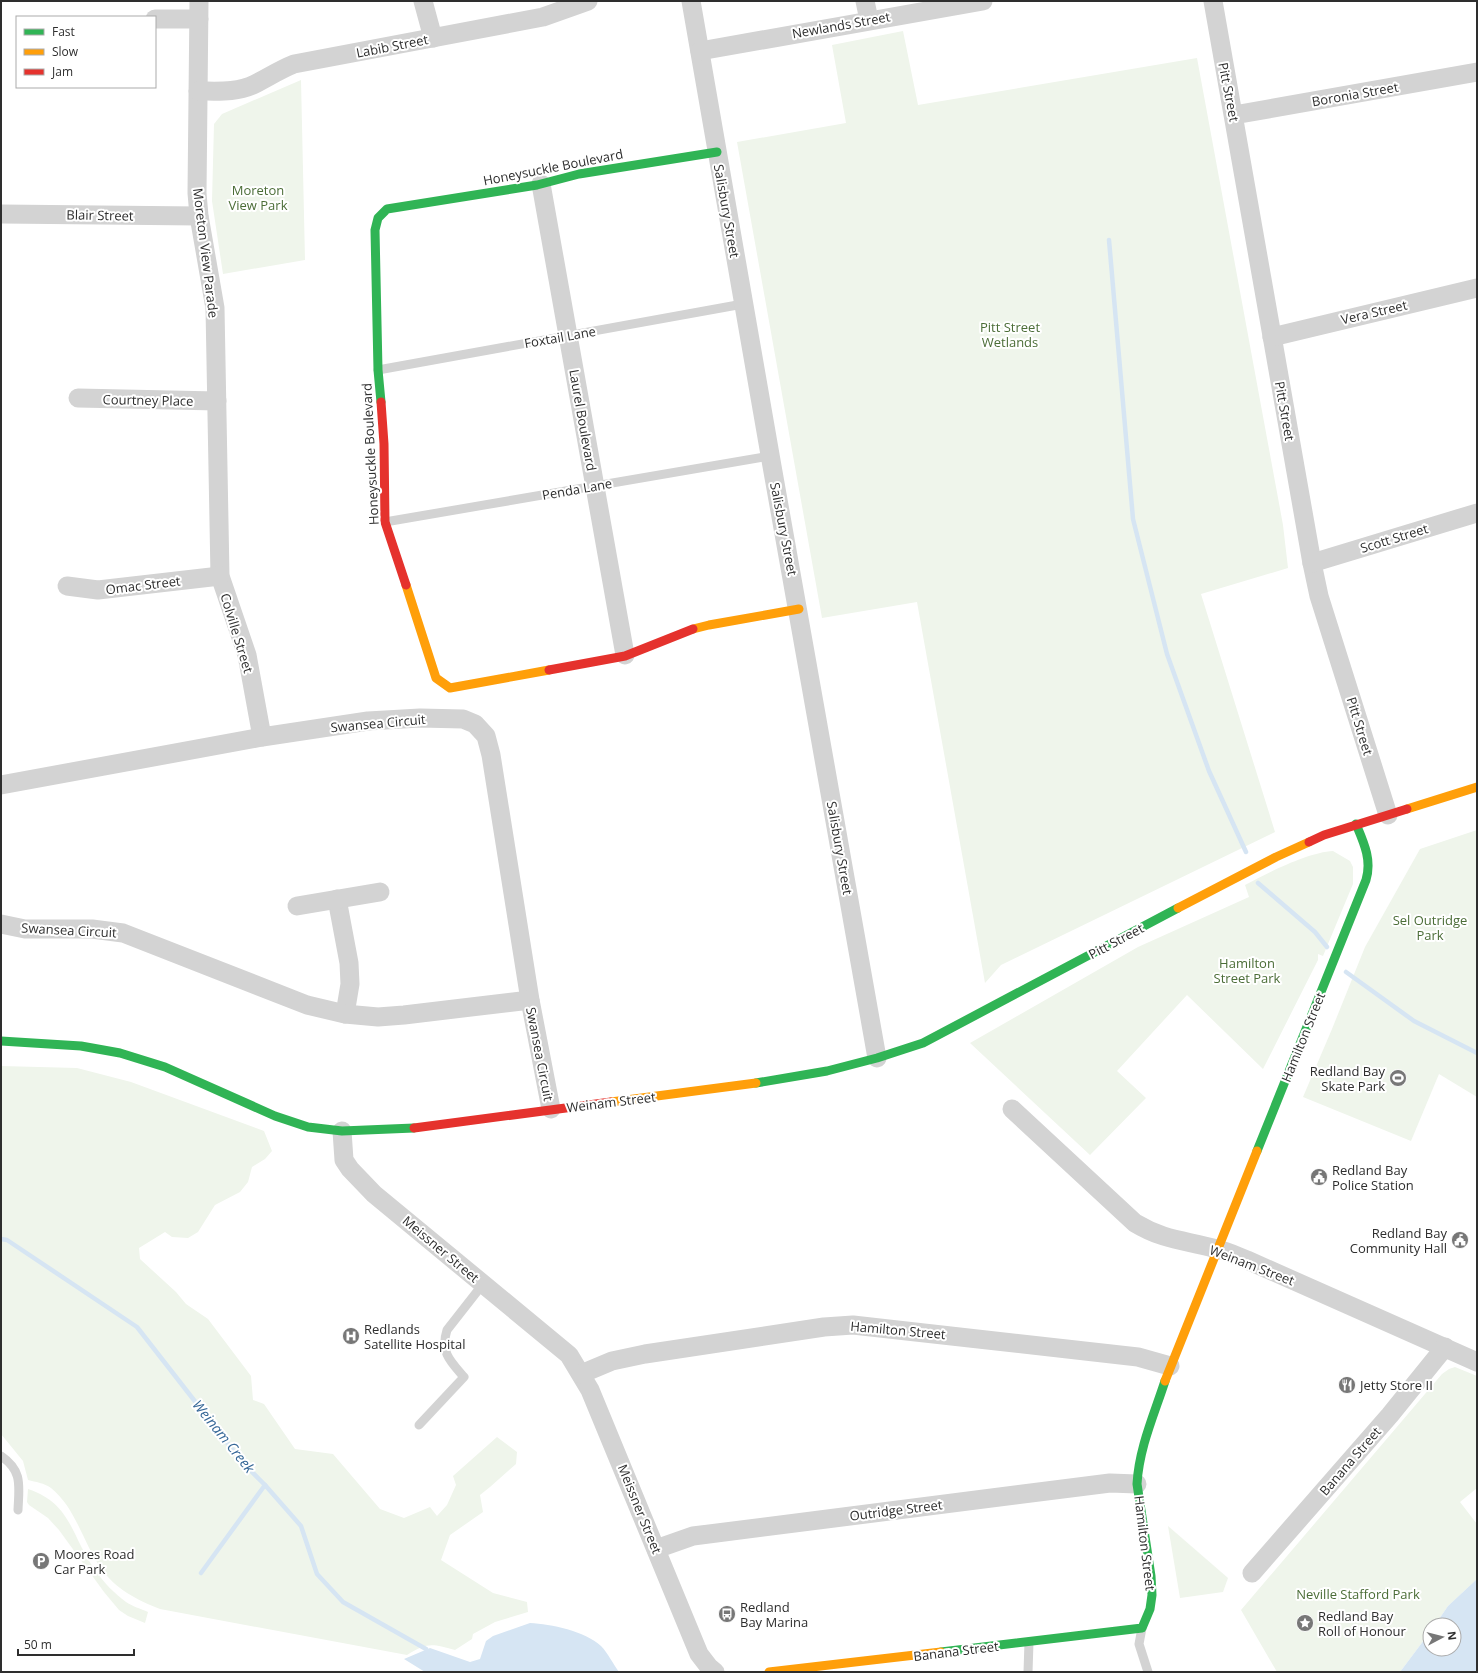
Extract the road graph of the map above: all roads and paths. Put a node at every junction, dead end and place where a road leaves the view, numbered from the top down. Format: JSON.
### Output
{"nodes":[{"id":1,"x":423,"y":1,"type":"edge"},
{"id":2,"x":588,"y":1,"type":"edge"},
{"id":3,"x":691,"y":1,"type":"edge"},
{"id":4,"x":865,"y":1,"type":"edge"},
{"id":5,"x":983,"y":1,"type":"edge"},
{"id":6,"x":1213,"y":1,"type":"edge"},
{"id":7,"x":199,"y":10,"type":"edge"},
{"id":8,"x":156,"y":19,"type":"edge"},
{"id":9,"x":869,"y":20,"type":"junction"},
{"id":10,"x":433,"y":38,"type":"junction"},
{"id":11,"x":700,"y":51,"type":"junction"},
{"id":12,"x":1477,"y":72,"type":"edge"},
{"id":13,"x":198,"y":91,"type":"junction"},
{"id":14,"x":1234,"y":115,"type":"junction"},
{"id":15,"x":716,"y":152,"type":"junction"},
{"id":16,"x":541,"y":184,"type":"junction"},
{"id":17,"x":1,"y":214,"type":"edge"},
{"id":18,"x":199,"y":216,"type":"junction"},
{"id":19,"x":1477,"y":288,"type":"edge"},
{"id":20,"x":743,"y":304,"type":"junction"},
{"id":21,"x":568,"y":336,"type":"junction"},
{"id":22,"x":1272,"y":336,"type":"junction"},
{"id":23,"x":378,"y":370,"type":"junction"},
{"id":24,"x":78,"y":398,"type":"dead end"},
{"id":25,"x":217,"y":401,"type":"junction"},
{"id":26,"x":770,"y":456,"type":"junction"},
{"id":27,"x":595,"y":486,"type":"junction"},
{"id":28,"x":1477,"y":513,"type":"edge"},
{"id":29,"x":385,"y":522,"type":"junction"},
{"id":30,"x":1312,"y":563,"type":"junction"},
{"id":31,"x":220,"y":576,"type":"junction"},
{"id":32,"x":66,"y":586,"type":"dead end"},
{"id":33,"x":799,"y":609,"type":"junction"},
{"id":34,"x":625,"y":655,"type":"junction"},
{"id":35,"x":262,"y":737,"type":"junction"},
{"id":36,"x":1,"y":785,"type":"edge"},
{"id":37,"x":1477,"y":787,"type":"edge"},
{"id":38,"x":1388,"y":815,"type":"junction"},
{"id":39,"x":1356,"y":824,"type":"junction"},
{"id":40,"x":380,"y":892,"type":"dead end"},
{"id":41,"x":337,"y":899,"type":"junction"},
{"id":42,"x":297,"y":906,"type":"dead end"},
{"id":43,"x":1,"y":924,"type":"edge"},
{"id":44,"x":530,"y":1000,"type":"junction"},
{"id":45,"x":346,"y":1014,"type":"junction"},
{"id":46,"x":1,"y":1041,"type":"edge"},
{"id":47,"x":877,"y":1058,"type":"junction"},
{"id":48,"x":551,"y":1109,"type":"junction"},
{"id":49,"x":1012,"y":1109,"type":"dead end"},
{"id":50,"x":342,"y":1131,"type":"junction"},
{"id":51,"x":1218,"y":1249,"type":"junction"},
{"id":52,"x":483,"y":1284,"type":"junction"},
{"id":53,"x":1445,"y":1347,"type":"junction"},
{"id":54,"x":1477,"y":1362,"type":"edge"},
{"id":55,"x":1170,"y":1366,"type":"junction"},
{"id":56,"x":581,"y":1374,"type":"junction"},
{"id":57,"x":419,"y":1425,"type":"dead end"},
{"id":58,"x":1,"y":1456,"type":"edge"},
{"id":59,"x":1137,"y":1484,"type":"junction"},
{"id":60,"x":18,"y":1510,"type":"dead end"},
{"id":61,"x":656,"y":1548,"type":"junction"},
{"id":62,"x":1252,"y":1573,"type":"dead end"},
{"id":63,"x":1142,"y":1628,"type":"junction"},
{"id":64,"x":1029,"y":1642,"type":"junction"},
{"id":65,"x":715,"y":1672,"type":"edge"},
{"id":66,"x":769,"y":1672,"type":"edge"},
{"id":67,"x":1028,"y":1672,"type":"edge"},
{"id":68,"x":1148,"y":1672,"type":"edge"}],
"edges":[{"from":1,"to":10,"type":"street"},
{"from":2,"to":10,"type":"street","name":"Labib Street"},
{"from":3,"to":11,"type":"street","name":"Salisbury Street"},
{"from":4,"to":9,"type":"street"},
{"from":5,"to":9,"type":"street","name":"Newlands Street"},
{"from":6,"to":14,"type":"street","name":"Pitt Street"},
{"from":7,"to":8,"type":"street"},
{"from":7,"to":13,"type":"street","name":"Moreton View Parade"},
{"from":9,"to":11,"type":"street","name":"Newlands Street"},
{"from":10,"to":13,"type":"street","name":"Labib Street"},
{"from":11,"to":15,"type":"street","name":"Salisbury Street"},
{"from":12,"to":14,"type":"street","name":"Boronia Street"},
{"from":13,"to":18,"type":"street","name":"Moreton View Parade"},
{"from":14,"to":22,"type":"street","name":"Pitt Street"},
{"from":15,"to":16,"type":"street","name":"Honeysuckle Boulevard"},
{"from":15,"to":20,"type":"street","name":"Salisbury Street"},
{"from":16,"to":21,"type":"street","name":"Laurel Boulevard"},
{"from":16,"to":23,"type":"street","name":"Honeysuckle Boulevard"},
{"from":17,"to":18,"type":"street","name":"Blair Street"},
{"from":18,"to":25,"type":"street","name":"Moreton View Parade"},
{"from":19,"to":22,"type":"street","name":"Vera Street"},
{"from":20,"to":21,"type":"lane","name":"Foxtail Lane"},
{"from":20,"to":26,"type":"street","name":"Salisbury Street"},
{"from":21,"to":23,"type":"lane","name":"Foxtail Lane"},
{"from":21,"to":27,"type":"street","name":"Laurel Boulevard"},
{"from":22,"to":30,"type":"street","name":"Pitt Street"},
{"from":23,"to":29,"type":"street","name":"Honeysuckle Boulevard"},
{"from":24,"to":25,"type":"street","name":"Courtney Place"},
{"from":25,"to":31,"type":"street","name":"Moreton View Parade"},
{"from":26,"to":27,"type":"lane","name":"Penda Lane"},
{"from":26,"to":33,"type":"street","name":"Salisbury Street"},
{"from":27,"to":29,"type":"lane","name":"Penda Lane"},
{"from":27,"to":34,"type":"street","name":"Laurel Boulevard"},
{"from":28,"to":30,"type":"street","name":"Scott Street"},
{"from":29,"to":34,"type":"street","name":"Honeysuckle Boulevard"},
{"from":30,"to":38,"type":"street","name":"Pitt Street"},
{"from":31,"to":32,"type":"street","name":"Omac Street"},
{"from":31,"to":35,"type":"street","name":"Colville Street"},
{"from":33,"to":34,"type":"street","name":"Honeysuckle Boulevard"},
{"from":33,"to":47,"type":"street","name":"Salisbury Street"},
{"from":35,"to":36,"type":"street","name":"Swansea Circuit"},
{"from":35,"to":44,"type":"street","name":"Swansea Circuit"},
{"from":37,"to":38,"type":"street"},
{"from":38,"to":39,"type":"street"},
{"from":39,"to":47,"type":"street","name":"Pitt Street"},
{"from":39,"to":51,"type":"street","name":"Hamilton Street"},
{"from":40,"to":41,"type":"street"},
{"from":41,"to":42,"type":"street"},
{"from":41,"to":45,"type":"street"},
{"from":43,"to":45,"type":"street","name":"Swansea Circuit"},
{"from":44,"to":45,"type":"street","name":"Swansea Circuit"},
{"from":44,"to":48,"type":"street","name":"Swansea Circuit"},
{"from":46,"to":50,"type":"street"},
{"from":47,"to":48,"type":"street","name":"Weinam Street"},
{"from":48,"to":50,"type":"street","name":"Weinam Street"},
{"from":49,"to":51,"type":"street","name":"Weinam Street"},
{"from":50,"to":52,"type":"street","name":"Meissner Street"},
{"from":51,"to":53,"type":"street","name":"Weinam Street"},
{"from":51,"to":55,"type":"street","name":"Hamilton Street"},
{"from":52,"to":56,"type":"street","name":"Meissner Street"},
{"from":52,"to":57,"type":"lane"},
{"from":53,"to":54,"type":"street","name":"Weinam Street"},
{"from":53,"to":62,"type":"street","name":"Banana Street"},
{"from":55,"to":56,"type":"street","name":"Hamilton Street"},
{"from":55,"to":59,"type":"street","name":"Hamilton Street"},
{"from":56,"to":61,"type":"street","name":"Meissner Street"},
{"from":58,"to":60,"type":"lane"},
{"from":59,"to":61,"type":"street","name":"Outridge Street"},
{"from":59,"to":63,"type":"street","name":"Hamilton Street"},
{"from":61,"to":65,"type":"street","name":"Meissner Street"},
{"from":63,"to":64,"type":"street","name":"Banana Street"},
{"from":63,"to":68,"type":"lane"},
{"from":64,"to":66,"type":"street","name":"Banana Street"},
{"from":64,"to":67,"type":"lane"}]}
